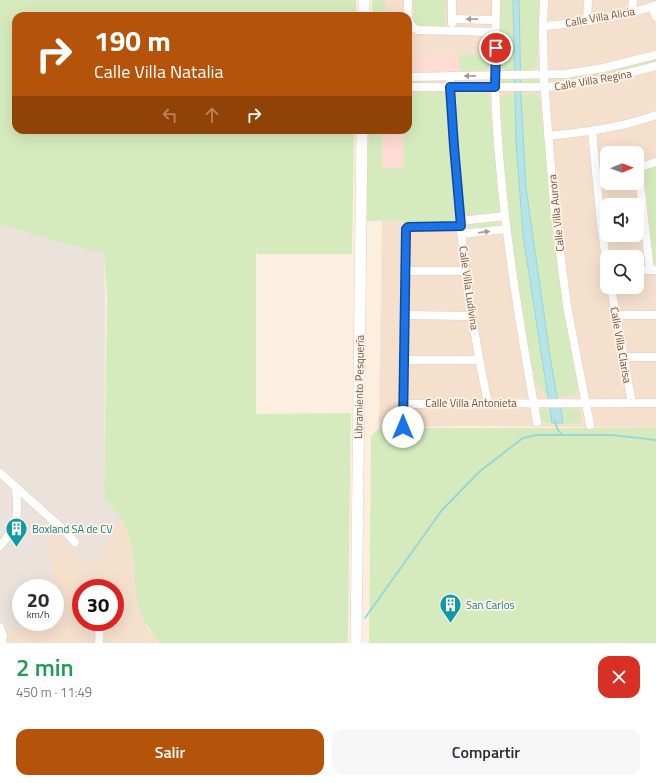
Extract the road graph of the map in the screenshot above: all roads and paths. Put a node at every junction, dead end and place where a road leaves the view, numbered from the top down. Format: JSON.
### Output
{"nodes":[{"id":1,"x":364,"y":0,"type":"edge"},
{"id":2,"x":408,"y":0,"type":"edge"},
{"id":3,"x":452,"y":0,"type":"edge"},
{"id":4,"x":496,"y":0,"type":"edge"},
{"id":5,"x":544,"y":0,"type":"edge"},
{"id":6,"x":588,"y":0,"type":"edge"},
{"id":7,"x":633,"y":0,"type":"edge"},
{"id":8,"x":654,"y":6,"type":"edge"},
{"id":9,"x":364,"y":12,"type":"edge"},
{"id":10,"x":408,"y":12,"type":"edge"},
{"id":11,"x":632,"y":12,"type":"junction"},
{"id":12,"x":656,"y":17,"type":"edge"},
{"id":13,"x":452,"y":19,"type":"junction"},
{"id":14,"x":587,"y":21,"type":"junction"},
{"id":15,"x":495,"y":25,"type":"junction"},
{"id":16,"x":543,"y":26,"type":"junction"},
{"id":17,"x":412,"y":27,"type":"edge"},
{"id":18,"x":451,"y":31,"type":"junction"},
{"id":19,"x":656,"y":55,"type":"edge"},
{"id":20,"x":656,"y":66,"type":"edge"},
{"id":21,"x":450,"y":76,"type":"junction"},
{"id":22,"x":412,"y":77,"type":"edge"},
{"id":23,"x":495,"y":81,"type":"junction"},
{"id":24,"x":544,"y":81,"type":"junction"},
{"id":25,"x":412,"y":87,"type":"edge"},
{"id":26,"x":450,"y":87,"type":"junction"},
{"id":27,"x":656,"y":116,"type":"edge"},
{"id":28,"x":592,"y":131,"type":"junction"},
{"id":29,"x":362,"y":134,"type":"edge"},
{"id":30,"x":548,"y":136,"type":"junction"},
{"id":31,"x":656,"y":162,"type":"edge"},
{"id":32,"x":644,"y":166,"type":"edge"},
{"id":33,"x":597,"y":174,"type":"junction"},
{"id":34,"x":600,"y":174,"type":"edge"},
{"id":35,"x":640,"y":190,"type":"edge"},
{"id":36,"x":505,"y":216,"type":"junction"},
{"id":37,"x":461,"y":227,"type":"junction"},
{"id":38,"x":506,"y":229,"type":"junction"},
{"id":39,"x":605,"y":250,"type":"edge"},
{"id":40,"x":653,"y":270,"type":"edge"},
{"id":41,"x":406,"y":271,"type":"junction"},
{"id":42,"x":466,"y":271,"type":"junction"},
{"id":43,"x":612,"y":294,"type":"edge"},
{"id":44,"x":405,"y":315,"type":"junction"},
{"id":45,"x":616,"y":315,"type":"junction"},
{"id":46,"x":656,"y":315,"type":"edge"},
{"id":47,"x":472,"y":316,"type":"junction"},
{"id":48,"x":623,"y":357,"type":"junction"},
{"id":49,"x":656,"y":357,"type":"edge"},
{"id":50,"x":404,"y":360,"type":"junction"},
{"id":51,"x":479,"y":360,"type":"junction"},
{"id":52,"x":534,"y":403,"type":"junction"},
{"id":53,"x":584,"y":403,"type":"junction"},
{"id":54,"x":632,"y":403,"type":"junction"},
{"id":55,"x":656,"y":403,"type":"edge"},
{"id":56,"x":403,"y":404,"type":"junction"},
{"id":57,"x":488,"y":404,"type":"junction"},
{"id":58,"x":537,"y":422,"type":"dead end"},
{"id":59,"x":590,"y":425,"type":"dead end"},
{"id":60,"x":403,"y":427,"type":"dead end"},
{"id":61,"x":0,"y":473,"type":"edge"},
{"id":62,"x":16,"y":488,"type":"junction"},
{"id":63,"x":75,"y":542,"type":"dead end"},
{"id":64,"x":0,"y":546,"type":"edge"},
{"id":65,"x":0,"y":627,"type":"edge"},
{"id":66,"x":100,"y":631,"type":"edge"},
{"id":67,"x":3,"y":641,"type":"edge"},
{"id":68,"x":99,"y":643,"type":"edge"},
{"id":69,"x":356,"y":643,"type":"edge"}],
"edges":[{"from":1,"to":9,"type":"main road"},
{"from":2,"to":10,"type":"street"},
{"from":3,"to":13,"type":"street"},
{"from":4,"to":15,"type":"street"},
{"from":5,"to":16,"type":"street","name":"Calle Villa Aurora"},
{"from":6,"to":14,"type":"street"},
{"from":7,"to":11,"type":"street"},
{"from":8,"to":11,"type":"street","name":"Calle Villa Alicia"},
{"from":8,"to":12,"type":"street"},
{"from":11,"to":14,"type":"street","name":"Calle Villa Alicia"},
{"from":15,"to":13,"type":"street","one_way":true},
{"from":13,"to":18,"type":"street"},
{"from":14,"to":16,"type":"street","name":"Calle Villa Alicia"},
{"from":15,"to":18,"type":"street"},
{"from":15,"to":23,"type":"street"},
{"from":16,"to":24,"type":"street","name":"Calle Villa Aurora"},
{"from":17,"to":18,"type":"street"},
{"from":19,"to":24,"type":"street","name":"Calle Villa Regina"},
{"from":20,"to":24,"type":"street","name":"Calle Villa Regina"},
{"from":21,"to":22,"type":"street"},
{"from":23,"to":21,"type":"street","one_way":true},
{"from":21,"to":26,"type":"street","name":"Calle Villa Ludivina"},
{"from":23,"to":24,"type":"street","name":"Calle Villa Regina"},
{"from":23,"to":24,"type":"street","name":"Calle Villa Regina"},
{"from":23,"to":26,"type":"street"},
{"from":23,"to":36,"type":"street"},
{"from":24,"to":30,"type":"street","name":"Calle Villa Aurora"},
{"from":25,"to":26,"type":"street"},
{"from":26,"to":37,"type":"street","name":"Calle Villa Ludivina"},
{"from":27,"to":28,"type":"street"},
{"from":28,"to":30,"type":"street"},
{"from":28,"to":33,"type":"street"},
{"from":29,"to":69,"type":"main road","name":"Libramiento Pesquería"},
{"from":30,"to":53,"type":"street","name":"Calle Villa Aurora"},
{"from":31,"to":32,"type":"street"},
{"from":33,"to":34,"type":"street"},
{"from":33,"to":39,"type":"street"},
{"from":35,"to":40,"type":"street"},
{"from":36,"to":37,"type":"street"},
{"from":36,"to":38,"type":"street"},
{"from":37,"to":38,"type":"street","one_way":true},
{"from":37,"to":41,"type":"street"},
{"from":37,"to":42,"type":"street","name":"Calle Villa Ludivina"},
{"from":38,"to":52,"type":"street"},
{"from":41,"to":42,"type":"street"},
{"from":41,"to":44,"type":"street"},
{"from":42,"to":47,"type":"street","name":"Calle Villa Ludivina"},
{"from":43,"to":45,"type":"street","name":"Calle Villa Clarisa"},
{"from":44,"to":47,"type":"street"},
{"from":44,"to":50,"type":"street"},
{"from":45,"to":46,"type":"street"},
{"from":45,"to":48,"type":"street","name":"Calle Villa Clarisa"},
{"from":47,"to":51,"type":"street","name":"Calle Villa Ludivina"},
{"from":48,"to":49,"type":"street"},
{"from":48,"to":54,"type":"street","name":"Calle Villa Clarisa"},
{"from":50,"to":51,"type":"street"},
{"from":50,"to":56,"type":"street"},
{"from":51,"to":57,"type":"street","name":"Calle Villa Ludivina"},
{"from":52,"to":53,"type":"street","name":"Calle Villa Antonieta"},
{"from":52,"to":57,"type":"street","name":"Calle Villa Antonieta"},
{"from":52,"to":58,"type":"street"},
{"from":53,"to":54,"type":"street"},
{"from":53,"to":59,"type":"street","name":"Calle Villa Aurora"},
{"from":54,"to":55,"type":"street"},
{"from":56,"to":57,"type":"street","name":"Calle Villa Antonieta"},
{"from":56,"to":60,"type":"street"},
{"from":61,"to":62,"type":"street"},
{"from":62,"to":63,"type":"street"},
{"from":62,"to":64,"type":"street"},
{"from":65,"to":67,"type":"street"},
{"from":66,"to":68,"type":"street"}]}
